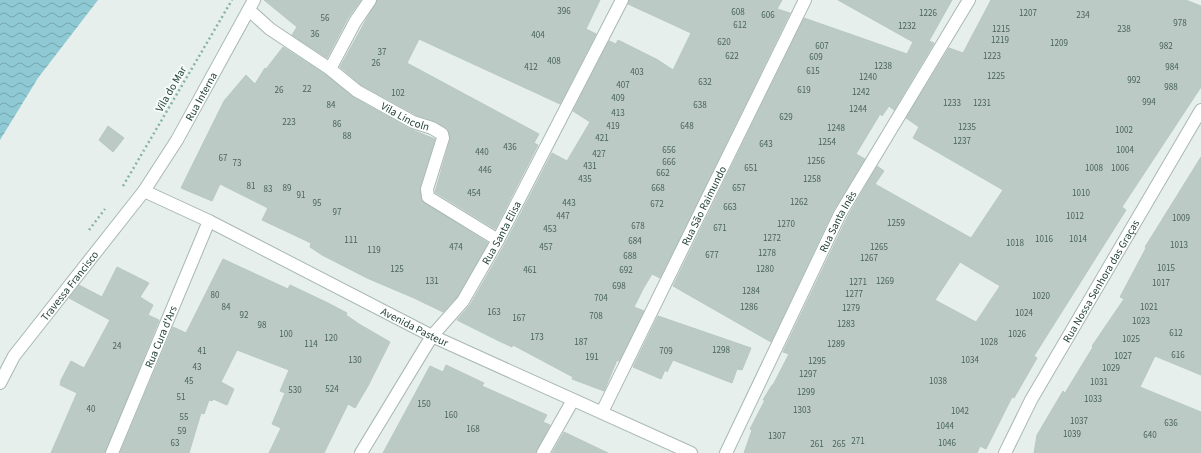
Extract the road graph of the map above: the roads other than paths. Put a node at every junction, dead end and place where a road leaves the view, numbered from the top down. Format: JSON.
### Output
{"nodes":[{"id":1,"x":370,"y":0,"type":"edge"},
{"id":2,"x":622,"y":0,"type":"edge"},
{"id":3,"x":805,"y":0,"type":"edge"},
{"id":4,"x":969,"y":0,"type":"edge"},
{"id":5,"x":252,"y":5,"type":"edge"},
{"id":6,"x":330,"y":69,"type":"junction"},
{"id":7,"x":1201,"y":110,"type":"edge"},
{"id":8,"x":144,"y":191,"type":"junction"},
{"id":9,"x":209,"y":221,"type":"junction"},
{"id":10,"x":498,"y":240,"type":"junction"},
{"id":11,"x":432,"y":336,"type":"junction"},
{"id":12,"x":0,"y":383,"type":"edge"},
{"id":13,"x":573,"y":400,"type":"junction"},
{"id":14,"x":602,"y":412,"type":"junction"},
{"id":15,"x":112,"y":453,"type":"edge"},
{"id":16,"x":361,"y":453,"type":"edge"},
{"id":17,"x":543,"y":453,"type":"edge"},
{"id":18,"x":691,"y":453,"type":"edge"},
{"id":19,"x":726,"y":453,"type":"edge"},
{"id":20,"x":1005,"y":453,"type":"edge"}],
"edges":[{"from":1,"to":6,"type":"street"},
{"from":2,"to":10,"type":"street","name":"Rua Santa Elisa"},
{"from":3,"to":14,"type":"street","name":"Rua São Raimundo"},
{"from":4,"to":19,"type":"street","name":"Rua Santa Inês"},
{"from":5,"to":6,"type":"street","name":"Vila Lincoln"},
{"from":5,"to":8,"type":"street","name":"Rua Interna"},
{"from":6,"to":10,"type":"street","name":"Vila Lincoln"},
{"from":7,"to":20,"type":"street","name":"Rua Nossa Senhora das Graças"},
{"from":8,"to":9,"type":"street","name":"Avenida Pasteur"},
{"from":8,"to":12,"type":"street","name":"Travessa Francisco"},
{"from":9,"to":11,"type":"street","name":"Avenida Pasteur"},
{"from":9,"to":15,"type":"street","name":"Rua Cura d'Ars"},
{"from":10,"to":11,"type":"street","name":"Rua Santa Elisa"},
{"from":11,"to":13,"type":"street","name":"Avenida Pasteur"},
{"from":11,"to":16,"type":"street","name":"Rua Santa Elisa"},
{"from":13,"to":14,"type":"street","name":"Avenida Pasteur"},
{"from":13,"to":17,"type":"street"},
{"from":14,"to":18,"type":"street","name":"Avenida Pasteur"}]}
